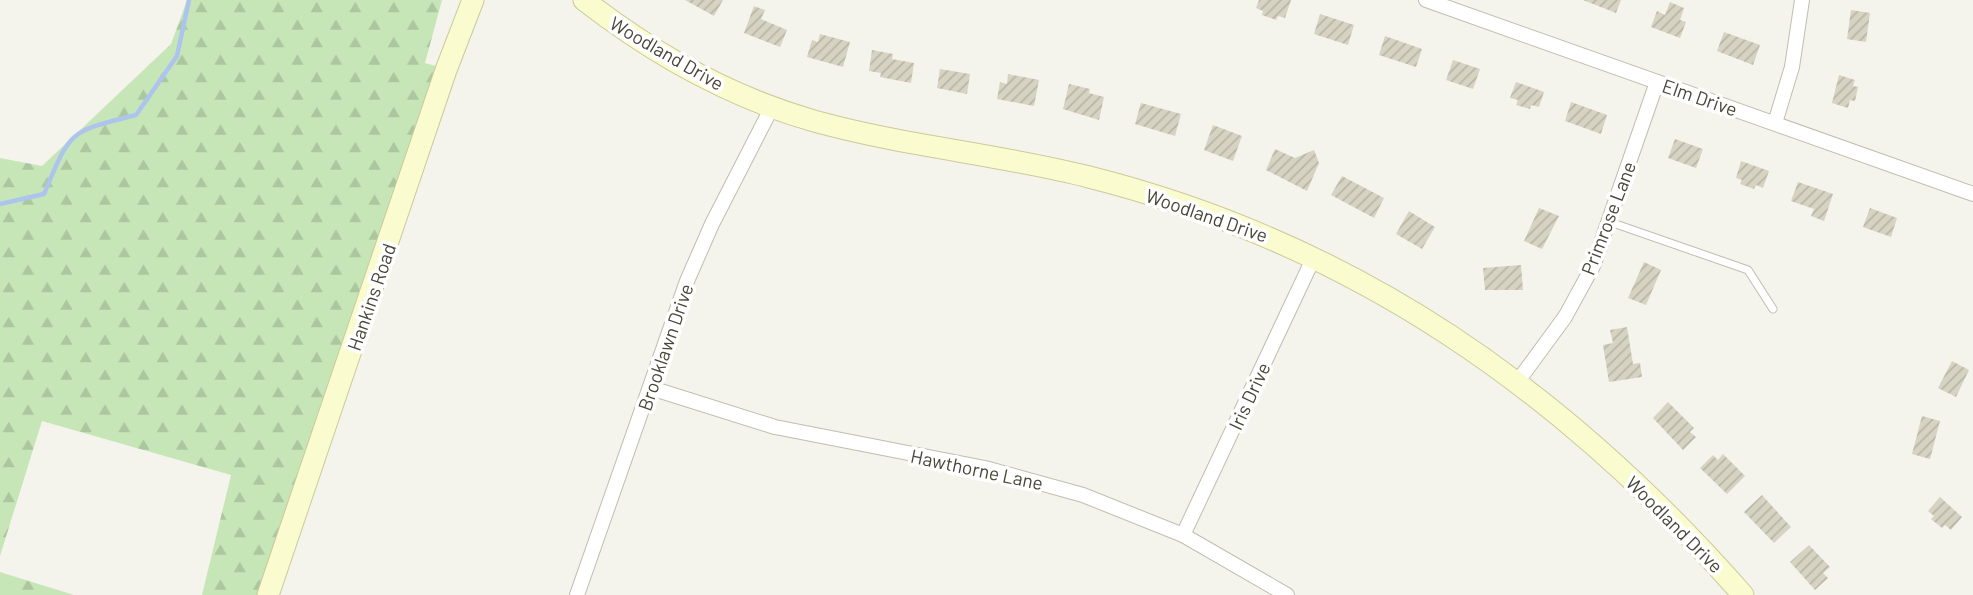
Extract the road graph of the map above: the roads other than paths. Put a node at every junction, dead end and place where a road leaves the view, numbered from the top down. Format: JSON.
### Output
{"nodes":[{"id":1,"x":474,"y":0,"type":"edge"},
{"id":2,"x":584,"y":0,"type":"edge"},
{"id":3,"x":1426,"y":0,"type":"edge"},
{"id":4,"x":1802,"y":0,"type":"edge"},
{"id":5,"x":1657,"y":82,"type":"junction"},
{"id":6,"x":772,"y":107,"type":"junction"},
{"id":7,"x":1775,"y":123,"type":"junction"},
{"id":8,"x":1973,"y":194,"type":"edge"},
{"id":9,"x":1610,"y":222,"type":"junction"},
{"id":10,"x":1314,"y":257,"type":"junction"},
{"id":11,"x":1773,"y":309,"type":"dead end"},
{"id":12,"x":1518,"y":381,"type":"junction"},
{"id":13,"x":651,"y":388,"type":"junction"},
{"id":14,"x":1183,"y":535,"type":"junction"},
{"id":15,"x":268,"y":595,"type":"edge"},
{"id":16,"x":577,"y":595,"type":"edge"},
{"id":17,"x":1287,"y":595,"type":"edge"},
{"id":18,"x":1744,"y":595,"type":"edge"}],
"edges":[{"from":1,"to":15,"type":"street","name":"Hankins Road"},
{"from":2,"to":6,"type":"street","name":"Woodland Drive"},
{"from":3,"to":5,"type":"street","name":"Elm Drive"},
{"from":4,"to":7,"type":"street"},
{"from":5,"to":7,"type":"street","name":"Elm Drive"},
{"from":5,"to":9,"type":"street","name":"Primrose Lane"},
{"from":6,"to":10,"type":"street","name":"Woodland Drive"},
{"from":6,"to":13,"type":"street","name":"Brooklawn Drive"},
{"from":7,"to":8,"type":"street","name":"Elm Drive"},
{"from":9,"to":11,"type":"lane"},
{"from":9,"to":12,"type":"street","name":"Primrose Lane"},
{"from":10,"to":12,"type":"street","name":"Woodland Drive"},
{"from":10,"to":14,"type":"street","name":"Iris Drive"},
{"from":12,"to":18,"type":"street","name":"Woodland Drive"},
{"from":13,"to":14,"type":"street","name":"Hawthorne Lane"},
{"from":13,"to":16,"type":"street","name":"Brooklawn Drive"},
{"from":14,"to":17,"type":"street","name":"Hawthorne Lane"}]}
